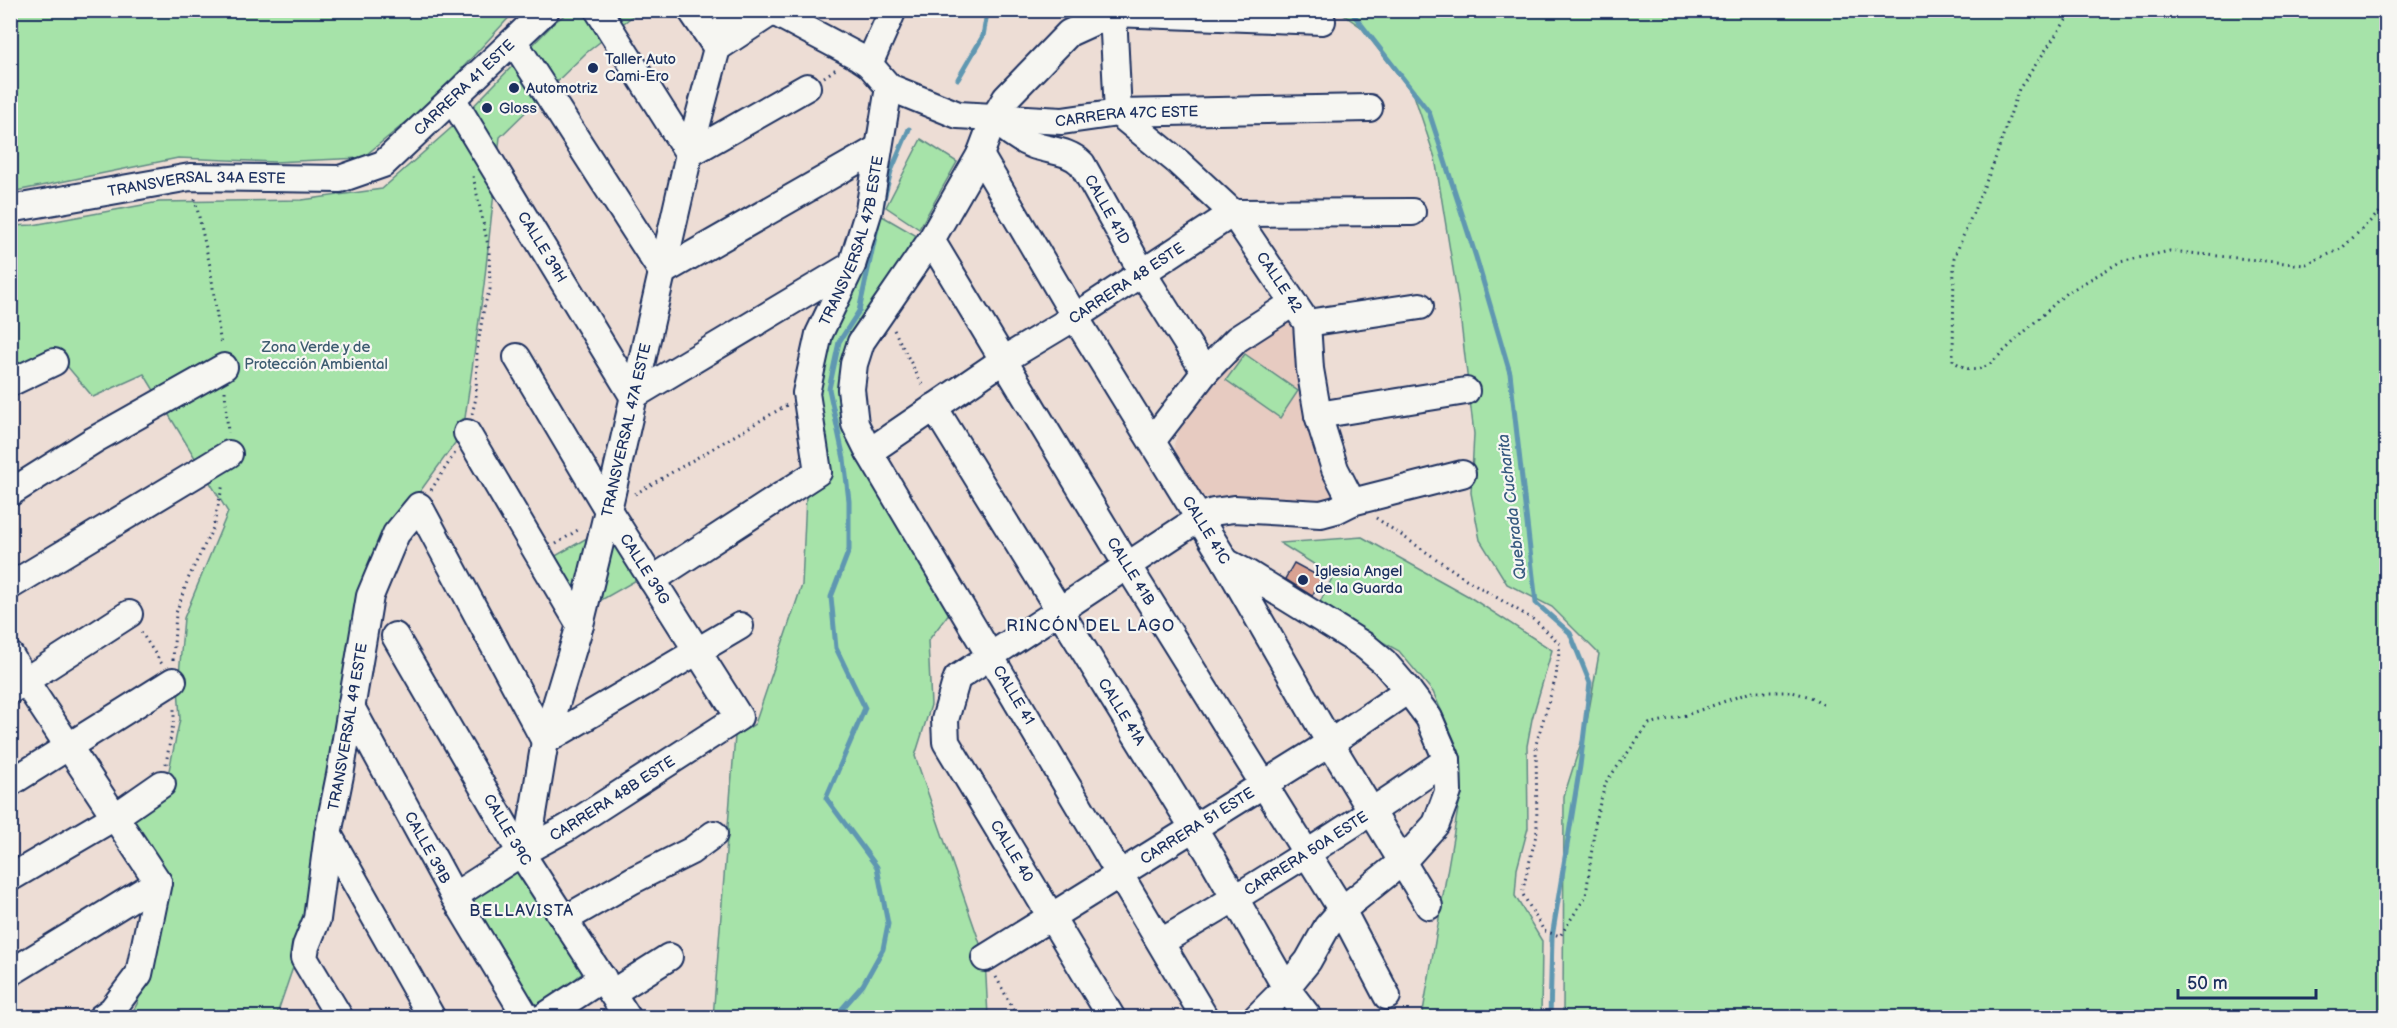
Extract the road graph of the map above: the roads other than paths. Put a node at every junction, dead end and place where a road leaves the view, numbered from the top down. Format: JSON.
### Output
{"nodes":[{"id":1,"x":546,"y":10,"type":"edge"},
{"id":2,"x":598,"y":10,"type":"edge"},
{"id":3,"x":692,"y":10,"type":"edge"},
{"id":4,"x":732,"y":10,"type":"edge"},
{"id":5,"x":892,"y":10,"type":"edge"},
{"id":6,"x":771,"y":11,"type":"edge"},
{"id":7,"x":1113,"y":13,"type":"junction"},
{"id":8,"x":1322,"y":21,"type":"dead end"},
{"id":9,"x":514,"y":42,"type":"junction"},
{"id":10,"x":717,"y":48,"type":"junction"},
{"id":11,"x":863,"y":60,"type":"junction"},
{"id":12,"x":807,"y":87,"type":"road end"},
{"id":13,"x":889,"y":87,"type":"junction"},
{"id":14,"x":453,"y":100,"type":"junction"},
{"id":15,"x":1369,"y":108,"type":"dead end"},
{"id":16,"x":1118,"y":113,"type":"junction"},
{"id":17,"x":993,"y":118,"type":"junction"},
{"id":18,"x":877,"y":149,"type":"junction"},
{"id":19,"x":688,"y":154,"type":"junction"},
{"id":20,"x":980,"y":154,"type":"junction"},
{"id":21,"x":383,"y":164,"type":"joint"},
{"id":22,"x":10,"y":209,"type":"edge"},
{"id":23,"x":1412,"y":212,"type":"dead end"},
{"id":24,"x":1233,"y":213,"type":"junction"},
{"id":25,"x":931,"y":240,"type":"junction"},
{"id":26,"x":852,"y":265,"type":"junction"},
{"id":27,"x":1142,"y":272,"type":"junction"},
{"id":28,"x":662,"y":273,"type":"junction"},
{"id":29,"x":1420,"y":306,"type":"dead end"},
{"id":30,"x":1300,"y":313,"type":"junction"},
{"id":31,"x":1075,"y":317,"type":"junction"},
{"id":32,"x":517,"y":357,"type":"dead end"},
{"id":33,"x":1002,"y":361,"type":"junction"},
{"id":34,"x":54,"y":362,"type":"dead end"},
{"id":35,"x":224,"y":367,"type":"dead end"},
{"id":36,"x":1204,"y":372,"type":"junction"},
{"id":37,"x":10,"y":383,"type":"edge"},
{"id":38,"x":1466,"y":391,"type":"dead end"},
{"id":39,"x":633,"y":396,"type":"junction"},
{"id":40,"x":934,"y":407,"type":"junction"},
{"id":41,"x":1318,"y":416,"type":"junction"},
{"id":42,"x":467,"y":433,"type":"road end"},
{"id":43,"x":1152,"y":441,"type":"junction"},
{"id":44,"x":869,"y":452,"type":"junction"},
{"id":45,"x":229,"y":454,"type":"dead end"},
{"id":46,"x":1462,"y":474,"type":"dead end"},
{"id":47,"x":10,"y":493,"type":"edge"},
{"id":48,"x":1352,"y":502,"type":"junction"},
{"id":49,"x":608,"y":510,"type":"junction"},
{"id":50,"x":1198,"y":519,"type":"junction"},
{"id":51,"x":1226,"y":562,"type":"junction"},
{"id":52,"x":1127,"y":565,"type":"junction"},
{"id":53,"x":652,"y":580,"type":"junction"},
{"id":54,"x":10,"y":586,"type":"edge"},
{"id":55,"x":1060,"y":610,"type":"junction"},
{"id":56,"x":129,"y":614,"type":"road end"},
{"id":57,"x":580,"y":625,"type":"junction"},
{"id":58,"x":740,"y":626,"type":"dead end"},
{"id":59,"x":395,"y":636,"type":"dead end"},
{"id":60,"x":697,"y":649,"type":"junction"},
{"id":61,"x":10,"y":655,"type":"edge"},
{"id":62,"x":991,"y":655,"type":"junction"},
{"id":63,"x":172,"y":681,"type":"road end"},
{"id":64,"x":18,"y":686,"type":"edge"},
{"id":65,"x":1408,"y":690,"type":"junction"},
{"id":66,"x":351,"y":707,"type":"junction"},
{"id":67,"x":739,"y":717,"type":"joint"},
{"id":68,"x":545,"y":741,"type":"junction"},
{"id":69,"x":1330,"y":743,"type":"junction"},
{"id":70,"x":69,"y":747,"type":"junction"},
{"id":71,"x":1447,"y":760,"type":"junction"},
{"id":72,"x":10,"y":783,"type":"edge"},
{"id":73,"x":1263,"y":783,"type":"junction"},
{"id":74,"x":162,"y":784,"type":"dead end"},
{"id":75,"x":1372,"y":812,"type":"junction"},
{"id":76,"x":116,"y":816,"type":"junction"},
{"id":77,"x":1194,"y":828,"type":"junction"},
{"id":78,"x":328,"y":834,"type":"junction"},
{"id":79,"x":714,"y":834,"type":"dead end"},
{"id":80,"x":524,"y":852,"type":"junction"},
{"id":81,"x":1308,"y":854,"type":"junction"},
{"id":82,"x":1403,"y":861,"type":"junction"},
{"id":83,"x":1121,"y":875,"type":"junction"},
{"id":84,"x":10,"y":878,"type":"edge"},
{"id":85,"x":158,"y":882,"type":"junction"},
{"id":86,"x":454,"y":896,"type":"junction"},
{"id":87,"x":1236,"y":898,"type":"junction"},
{"id":88,"x":1429,"y":906,"type":"dead end"},
{"id":89,"x":1342,"y":910,"type":"junction"},
{"id":90,"x":1051,"y":916,"type":"junction"},
{"id":91,"x":565,"y":919,"type":"junction"},
{"id":92,"x":1161,"y":942,"type":"junction"},
{"id":93,"x":669,"y":957,"type":"dead end"},
{"id":94,"x":985,"y":958,"type":"road end"},
{"id":95,"x":10,"y":973,"type":"edge"},
{"id":96,"x":608,"y":985,"type":"junction"},
{"id":97,"x":1286,"y":988,"type":"junction"},
{"id":98,"x":1387,"y":996,"type":"dead end"},
{"id":99,"x":106,"y":1014,"type":"edge"},
{"id":100,"x":340,"y":1017,"type":"edge"},
{"id":101,"x":432,"y":1017,"type":"edge"},
{"id":102,"x":527,"y":1017,"type":"edge"},
{"id":103,"x":542,"y":1017,"type":"edge"},
{"id":104,"x":628,"y":1017,"type":"edge"},
{"id":105,"x":1112,"y":1017,"type":"edge"},
{"id":106,"x":1205,"y":1017,"type":"edge"},
{"id":107,"x":1256,"y":1017,"type":"edge"},
{"id":108,"x":1310,"y":1017,"type":"edge"}],
"edges":[{"from":1,"to":9,"type":"street","name":"CARRERA 41 ESTE"},
{"from":2,"to":19,"type":"street"},
{"from":3,"to":10,"type":"street"},
{"from":4,"to":10,"type":"street","name":"TRANSVERSAL 47A ESTE"},
{"from":5,"to":11,"type":"street"},
{"from":6,"to":10,"type":"street"},
{"from":6,"to":11,"type":"street"},
{"from":7,"to":8,"type":"street"},
{"from":7,"to":16,"type":"street"},
{"from":7,"to":17,"type":"street","name":"CALLE 41"},
{"from":9,"to":14,"type":"street","name":"CARRERA 41 ESTE"},
{"from":9,"to":28,"type":"street"},
{"from":10,"to":19,"type":"street","name":"TRANSVERSAL 47A ESTE"},
{"from":11,"to":13,"type":"street"},
{"from":12,"to":19,"type":"street"},
{"from":13,"to":17,"type":"street","name":"CARRERA 47C ESTE"},
{"from":13,"to":18,"type":"street","name":"TRANSVERSAL 47B ESTE"},
{"from":14,"to":21,"type":"street","name":"CARRERA 41 ESTE"},
{"from":14,"to":39,"type":"street","name":"CALLE 39H"},
{"from":15,"to":16,"type":"street","name":"CARRERA 47C ESTE"},
{"from":16,"to":17,"type":"street","name":"CARRERA 47C ESTE"},
{"from":16,"to":24,"type":"street","name":"CALLE 42"},
{"from":17,"to":20,"type":"street","name":"CALLE 41"},
{"from":17,"to":27,"type":"street","name":"CALLE 41D"},
{"from":18,"to":26,"type":"street","name":"TRANSVERSAL 47B ESTE"},
{"from":18,"to":28,"type":"street"},
{"from":19,"to":28,"type":"street","name":"TRANSVERSAL 47A ESTE"},
{"from":20,"to":25,"type":"street","name":"CALLE 41"},
{"from":20,"to":31,"type":"street","name":"CALLE 41C"},
{"from":21,"to":22,"type":"street","name":"TRANSVERSAL 34A ESTE"},
{"from":23,"to":24,"type":"street"},
{"from":24,"to":27,"type":"street","name":"CARRERA 48 ESTE"},
{"from":24,"to":30,"type":"street","name":"CALLE 42"},
{"from":25,"to":33,"type":"street","name":"CALLE 41B"},
{"from":25,"to":44,"type":"street","name":"CALLE 41"},
{"from":26,"to":39,"type":"street"},
{"from":26,"to":53,"type":"street","name":"TRANSVERSAL 47B ESTE"},
{"from":27,"to":31,"type":"street","name":"CARRERA 48 ESTE"},
{"from":27,"to":36,"type":"street","name":"CALLE 41D"},
{"from":28,"to":39,"type":"street","name":"TRANSVERSAL 47A ESTE"},
{"from":29,"to":30,"type":"street"},
{"from":30,"to":36,"type":"street"},
{"from":30,"to":41,"type":"street","name":"CALLE 42"},
{"from":31,"to":33,"type":"street","name":"CARRERA 48 ESTE"},
{"from":31,"to":43,"type":"street","name":"CALLE 41C"},
{"from":32,"to":49,"type":"street","name":"CALLE 39G"},
{"from":33,"to":40,"type":"street","name":"CARRERA 48 ESTE"},
{"from":33,"to":52,"type":"street","name":"CALLE 41B"},
{"from":34,"to":37,"type":"street"},
{"from":35,"to":47,"type":"street"},
{"from":36,"to":43,"type":"street"},
{"from":38,"to":41,"type":"street"},
{"from":39,"to":49,"type":"street","name":"TRANSVERSAL 47A ESTE"},
{"from":40,"to":44,"type":"street","name":"CARRERA 48 ESTE"},
{"from":40,"to":55,"type":"street","name":"CALLE 41A"},
{"from":41,"to":48,"type":"street","name":"CALLE 42"},
{"from":42,"to":57,"type":"street"},
{"from":43,"to":50,"type":"street","name":"CALLE 41C"},
{"from":44,"to":62,"type":"street","name":"CALLE 41"},
{"from":45,"to":54,"type":"street"},
{"from":46,"to":48,"type":"street"},
{"from":48,"to":50,"type":"street"},
{"from":49,"to":53,"type":"street","name":"CALLE 39G"},
{"from":49,"to":57,"type":"street","name":"TRANSVERSAL 47A ESTE"},
{"from":50,"to":51,"type":"street","name":"CALLE 41C"},
{"from":50,"to":52,"type":"street"},
{"from":51,"to":65,"type":"street"},
{"from":51,"to":69,"type":"street","name":"CALLE 41C"},
{"from":52,"to":55,"type":"street"},
{"from":52,"to":73,"type":"street","name":"CALLE 41B"},
{"from":53,"to":60,"type":"street","name":"CALLE 39G"},
{"from":55,"to":62,"type":"street"},
{"from":55,"to":77,"type":"street","name":"CALLE 41A"},
{"from":56,"to":64,"type":"street"},
{"from":57,"to":68,"type":"street","name":"TRANSVERSAL 47A ESTE"},
{"from":58,"to":60,"type":"street"},
{"from":59,"to":80,"type":"street","name":"CALLE 39C"},
{"from":60,"to":67,"type":"street","name":"CALLE 39G"},
{"from":60,"to":68,"type":"street"},
{"from":61,"to":64,"type":"street"},
{"from":62,"to":83,"type":"street","name":"CALLE 41"},
{"from":62,"to":90,"type":"street","name":"CALLE 40"},
{"from":63,"to":70,"type":"street"},
{"from":64,"to":70,"type":"street"},
{"from":65,"to":69,"type":"street","name":"CARRERA 51 ESTE"},
{"from":65,"to":71,"type":"street"},
{"from":66,"to":68,"type":"street","name":"TRANSVERSAL 49 ESTE"},
{"from":66,"to":78,"type":"street","name":"TRANSVERSAL 49 ESTE"},
{"from":66,"to":86,"type":"street","name":"CALLE 39B"},
{"from":67,"to":80,"type":"street","name":"CARRERA 48B ESTE"},
{"from":68,"to":80,"type":"street","name":"TRANSVERSAL 47A ESTE"},
{"from":69,"to":73,"type":"street","name":"CARRERA 51 ESTE"},
{"from":69,"to":75,"type":"street","name":"CALLE 41C"},
{"from":70,"to":72,"type":"street"},
{"from":70,"to":76,"type":"street"},
{"from":71,"to":75,"type":"street","name":"CARRERA 50A ESTE"},
{"from":71,"to":82,"type":"street"},
{"from":73,"to":77,"type":"street","name":"CARRERA 51 ESTE"},
{"from":73,"to":81,"type":"street","name":"CALLE 41B"},
{"from":74,"to":76,"type":"street"},
{"from":75,"to":81,"type":"street","name":"CARRERA 50A ESTE"},
{"from":75,"to":82,"type":"street","name":"CALLE 41C"},
{"from":76,"to":84,"type":"street"},
{"from":76,"to":85,"type":"street"},
{"from":77,"to":83,"type":"street","name":"CARRERA 51 ESTE"},
{"from":77,"to":87,"type":"street","name":"CALLE 41A"},
{"from":78,"to":100,"type":"street","name":"TRANSVERSAL 49 ESTE"},
{"from":78,"to":101,"type":"street"},
{"from":79,"to":91,"type":"street"},
{"from":80,"to":86,"type":"street","name":"CARRERA 48B ESTE"},
{"from":80,"to":91,"type":"street","name":"CALLE 39C"},
{"from":81,"to":87,"type":"street","name":"CARRERA 50A ESTE"},
{"from":81,"to":89,"type":"street","name":"CALLE 41B"},
{"from":82,"to":88,"type":"street","name":"CALLE 41C"},
{"from":82,"to":89,"type":"street"},
{"from":83,"to":90,"type":"street","name":"CARRERA 51 ESTE"},
{"from":83,"to":92,"type":"street","name":"CALLE 41"},
{"from":85,"to":95,"type":"street"},
{"from":85,"to":99,"type":"street"},
{"from":86,"to":102,"type":"street","name":"CALLE 39B"},
{"from":87,"to":92,"type":"street","name":"CARRERA 50A ESTE"},
{"from":87,"to":97,"type":"street","name":"CALLE 41A"},
{"from":89,"to":97,"type":"street"},
{"from":89,"to":98,"type":"street","name":"CALLE 41B"},
{"from":90,"to":94,"type":"street","name":"CARRERA 51 ESTE"},
{"from":90,"to":105,"type":"street","name":"CALLE 40"},
{"from":91,"to":96,"type":"street","name":"CALLE 39C"},
{"from":92,"to":106,"type":"street","name":"CALLE 41"},
{"from":93,"to":96,"type":"street"},
{"from":96,"to":103,"type":"street"},
{"from":96,"to":104,"type":"street","name":"CALLE 39C"},
{"from":97,"to":107,"type":"street"},
{"from":97,"to":108,"type":"street","name":"CALLE 41A"}]}
